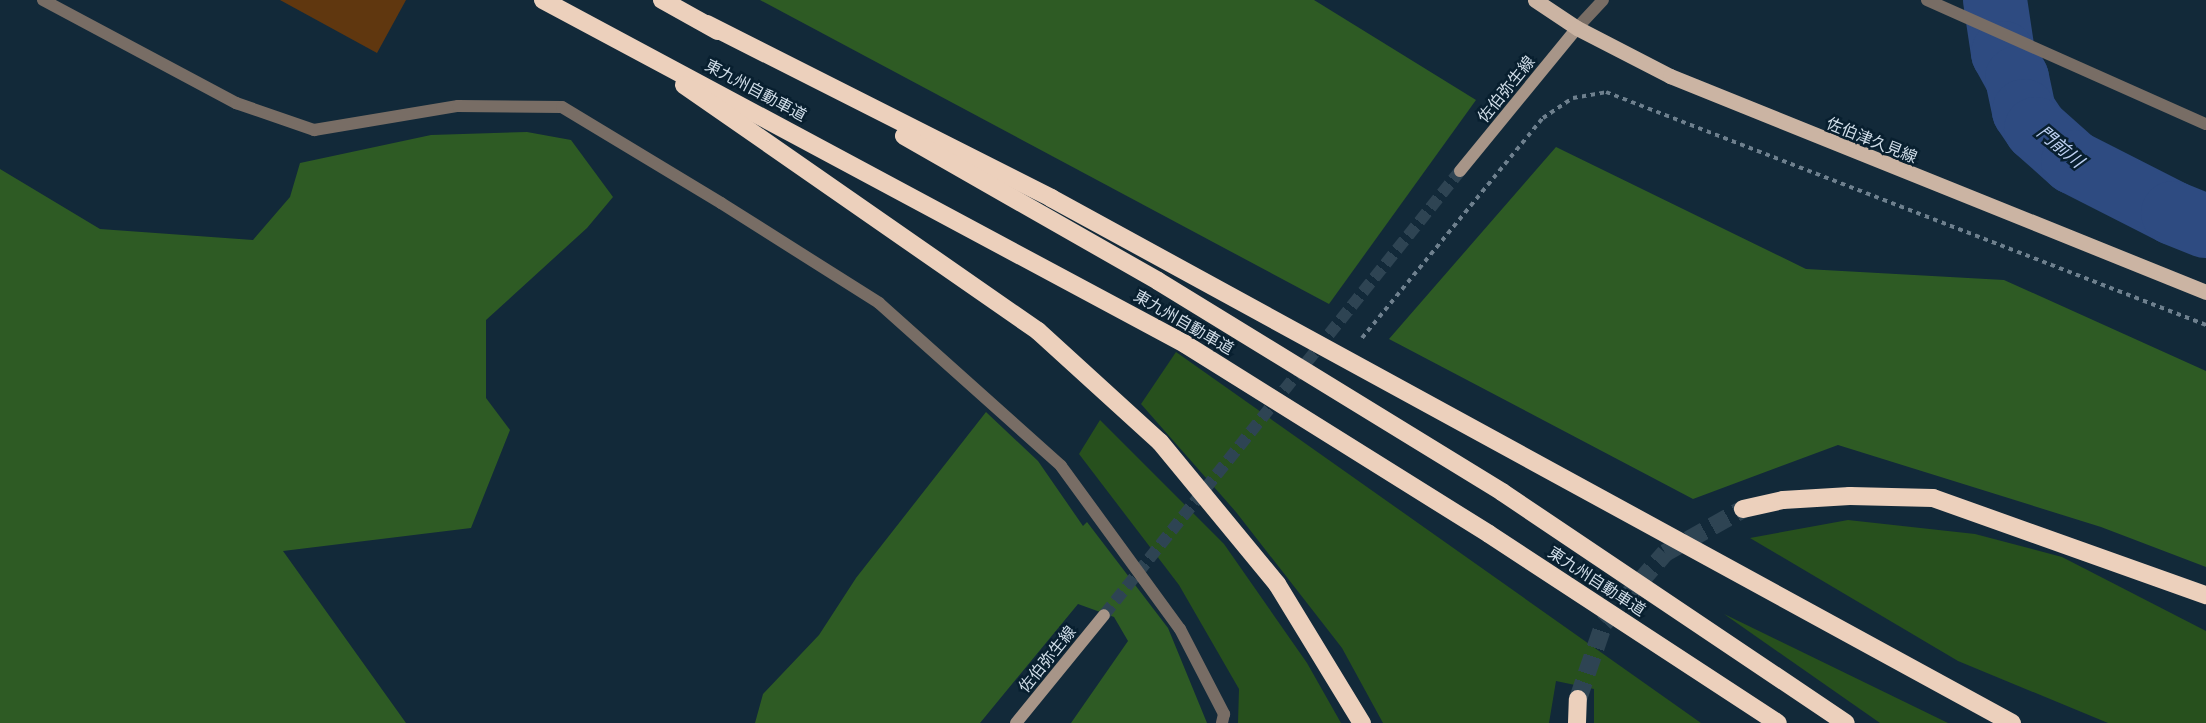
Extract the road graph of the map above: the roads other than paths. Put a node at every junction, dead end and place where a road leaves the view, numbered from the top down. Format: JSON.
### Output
{"nodes":[{"id":1,"x":43,"y":0,"type":"edge"},
{"id":2,"x":543,"y":0,"type":"edge"},
{"id":3,"x":662,"y":0,"type":"edge"},
{"id":4,"x":1535,"y":0,"type":"edge"},
{"id":5,"x":1603,"y":0,"type":"edge"},
{"id":6,"x":1926,"y":0,"type":"edge"},
{"id":7,"x":707,"y":24,"type":"junction"},
{"id":8,"x":1577,"y":28,"type":"junction"},
{"id":9,"x":616,"y":37,"type":"junction"},
{"id":10,"x":2206,"y":124,"type":"edge"},
{"id":11,"x":1460,"y":171,"type":"tunnel mouth"},
{"id":12,"x":2206,"y":292,"type":"edge"},
{"id":13,"x":1743,"y":509,"type":"tunnel mouth"},
{"id":14,"x":2206,"y":595,"type":"edge"},
{"id":15,"x":1104,"y":615,"type":"tunnel mouth"},
{"id":16,"x":1578,"y":699,"type":"tunnel mouth"},
{"id":17,"x":1016,"y":723,"type":"edge"},
{"id":18,"x":1222,"y":723,"type":"edge"},
{"id":19,"x":1362,"y":723,"type":"edge"},
{"id":20,"x":1576,"y":723,"type":"edge"},
{"id":21,"x":1779,"y":723,"type":"edge"},
{"id":22,"x":1846,"y":723,"type":"edge"},
{"id":23,"x":2012,"y":723,"type":"edge"}],
"edges":[{"from":1,"to":18,"type":"street"},
{"from":2,"to":9,"type":"highway","name":"東九州自動車道"},
{"from":3,"to":7,"type":"highway","name":"東九州自動車道"},
{"from":4,"to":8,"type":"main road","name":"佐伯津久見線"},
{"from":5,"to":8,"type":"street"},
{"from":6,"to":10,"type":"street"},
{"from":7,"to":22,"type":"highway","name":"東九州自動車道"},
{"from":7,"to":23,"type":"highway"},
{"from":8,"to":11,"type":"main road","name":"佐伯弥生線"},
{"from":8,"to":12,"type":"main road","name":"佐伯津久見線"},
{"from":9,"to":19,"type":"highway"},
{"from":9,"to":21,"type":"highway","name":"東九州自動車道"},
{"from":13,"to":14,"type":"highway"},
{"from":15,"to":17,"type":"main road","name":"佐伯弥生線"},
{"from":16,"to":20,"type":"highway"}]}
